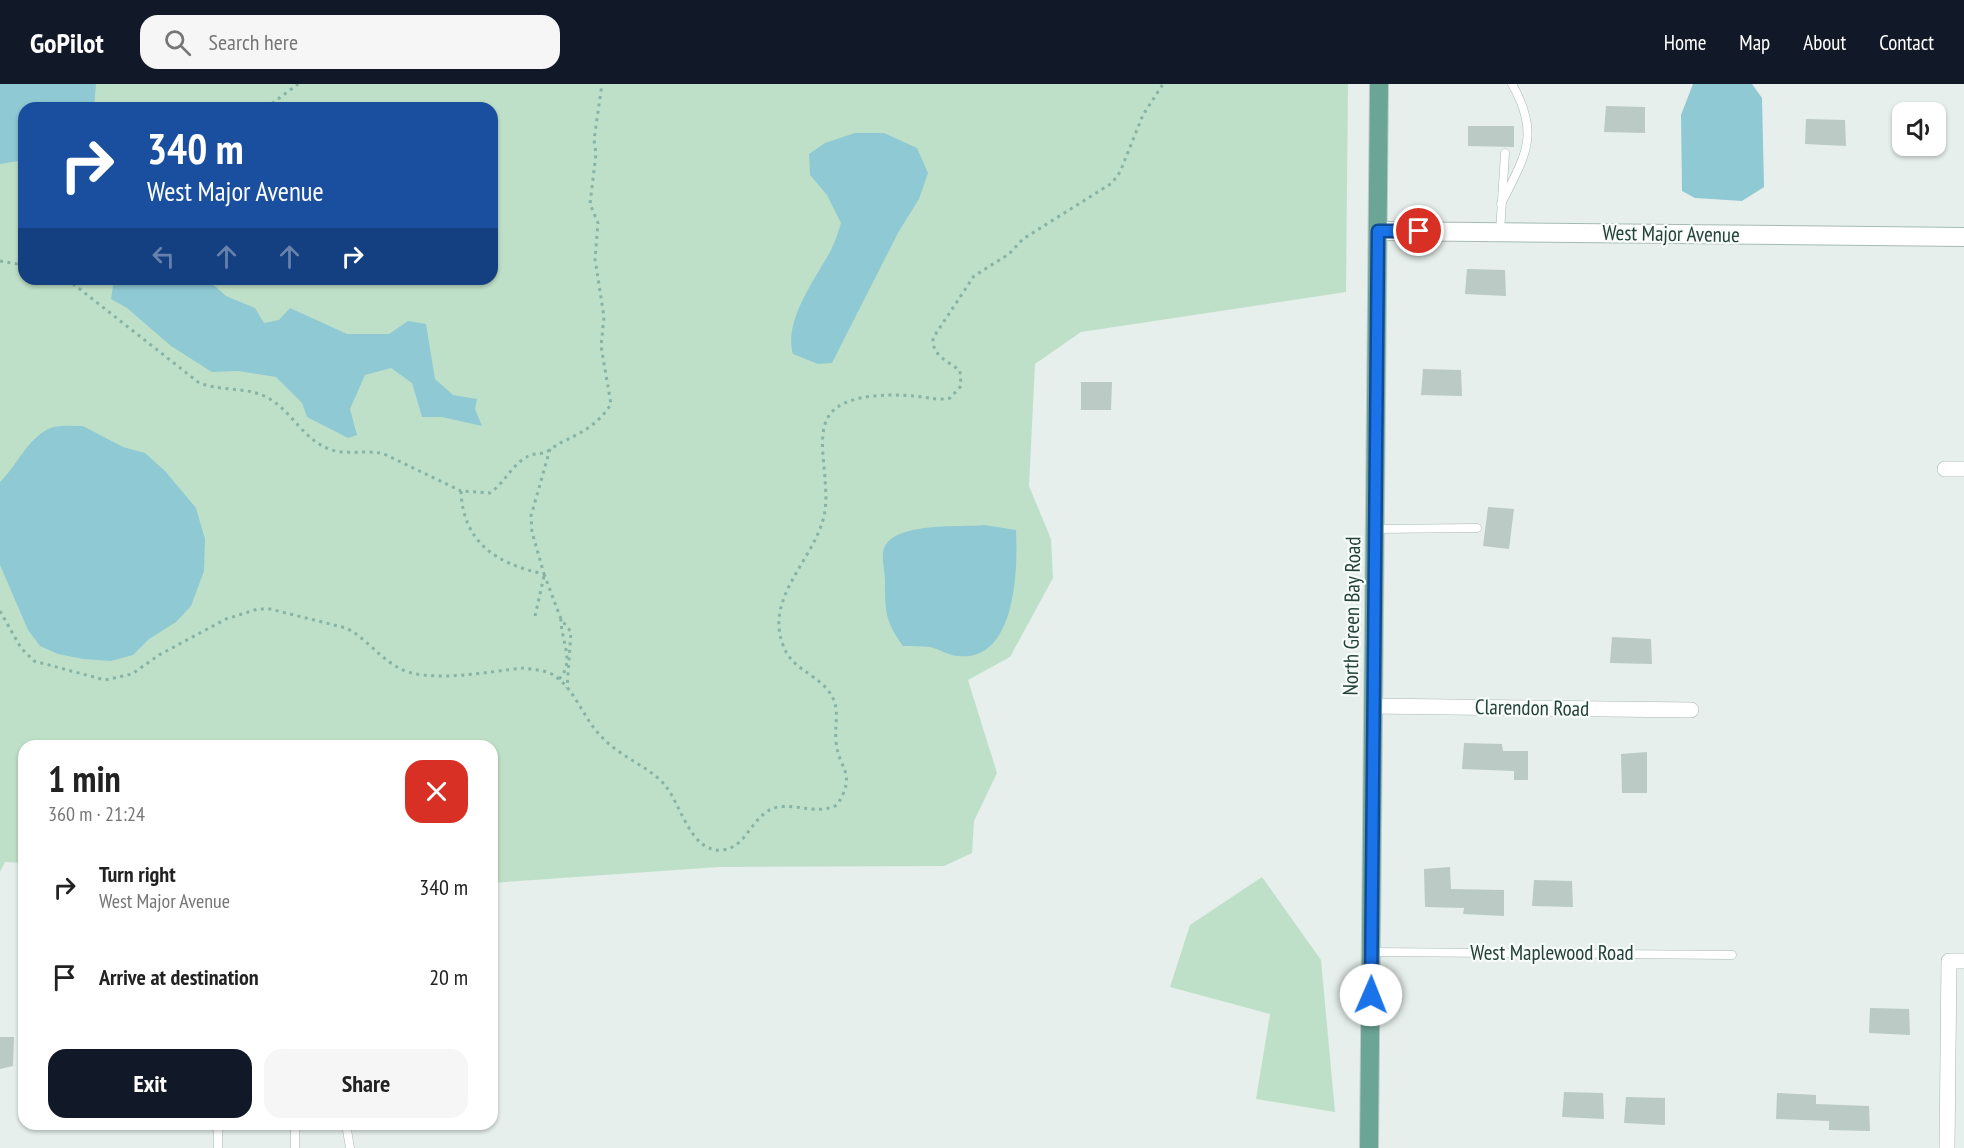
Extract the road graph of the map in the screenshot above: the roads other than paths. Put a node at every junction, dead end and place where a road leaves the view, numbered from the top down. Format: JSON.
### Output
{"nodes":[{"id":1,"x":1379,"y":84,"type":"edge"},
{"id":2,"x":1512,"y":84,"type":"edge"},
{"id":3,"x":1504,"y":153,"type":"dead end"},
{"id":4,"x":1501,"y":204,"type":"junction"},
{"id":5,"x":1378,"y":231,"type":"junction"},
{"id":6,"x":1500,"y":232,"type":"junction"},
{"id":7,"x":1964,"y":237,"type":"edge"},
{"id":8,"x":1945,"y":469,"type":"dead end"},
{"id":9,"x":1964,"y":469,"type":"edge"},
{"id":10,"x":1477,"y":528,"type":"dead end"},
{"id":11,"x":1376,"y":529,"type":"junction"},
{"id":12,"x":1373,"y":706,"type":"junction"},
{"id":13,"x":1691,"y":710,"type":"dead end"},
{"id":14,"x":1372,"y":952,"type":"junction"},
{"id":15,"x":1732,"y":955,"type":"dead end"},
{"id":16,"x":1956,"y":961,"type":"edge"},
{"id":17,"x":218,"y":1130,"type":"edge"},
{"id":18,"x":295,"y":1130,"type":"edge"},
{"id":19,"x":347,"y":1130,"type":"edge"},
{"id":20,"x":218,"y":1148,"type":"edge"},
{"id":21,"x":295,"y":1148,"type":"edge"},
{"id":22,"x":350,"y":1148,"type":"edge"},
{"id":23,"x":1369,"y":1148,"type":"edge"},
{"id":24,"x":1947,"y":1148,"type":"edge"}],
"edges":[{"from":1,"to":5,"type":"main road","name":"North Green Bay Road"},
{"from":2,"to":4,"type":"lane"},
{"from":3,"to":4,"type":"lane"},
{"from":4,"to":6,"type":"lane"},
{"from":5,"to":6,"type":"street","name":"West Major Avenue"},
{"from":5,"to":11,"type":"main road","name":"North Green Bay Road"},
{"from":6,"to":7,"type":"street","name":"West Major Avenue"},
{"from":8,"to":9,"type":"street"},
{"from":10,"to":11,"type":"lane"},
{"from":11,"to":12,"type":"main road","name":"North Green Bay Road"},
{"from":12,"to":13,"type":"street","name":"Clarendon Road"},
{"from":12,"to":14,"type":"main road","name":"North Green Bay Road"},
{"from":14,"to":15,"type":"lane","name":"West Maplewood Road"},
{"from":14,"to":23,"type":"main road","name":"North Green Bay Road"},
{"from":16,"to":24,"type":"street"},
{"from":17,"to":20,"type":"lane"},
{"from":18,"to":21,"type":"lane"},
{"from":19,"to":22,"type":"lane"}]}
